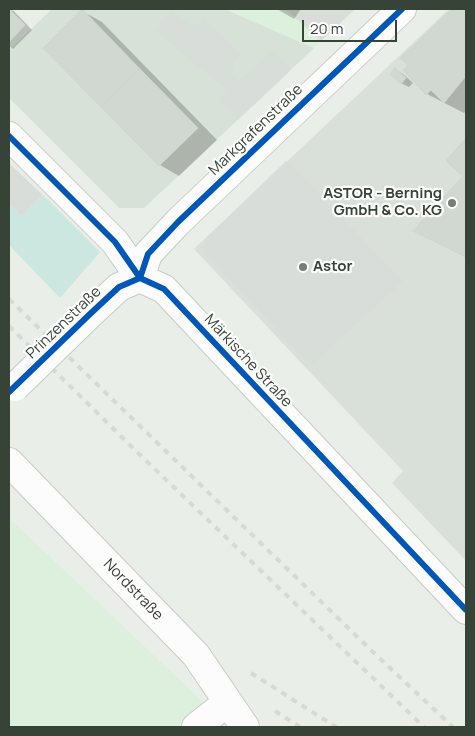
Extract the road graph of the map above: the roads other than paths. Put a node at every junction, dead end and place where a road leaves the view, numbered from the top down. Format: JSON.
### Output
{"nodes":[{"id":1,"x":402,"y":9,"type":"edge"},
{"id":2,"x":9,"y":136,"type":"edge"},
{"id":3,"x":140,"y":278,"type":"junction"},
{"id":4,"x":12,"y":390,"type":"edge"},
{"id":5,"x":9,"y":462,"type":"edge"},
{"id":6,"x":466,"y":610,"type":"edge"},
{"id":7,"x":228,"y":702,"type":"junction"},
{"id":8,"x":196,"y":727,"type":"edge"},
{"id":9,"x":245,"y":727,"type":"edge"}],
"edges":[{"from":1,"to":3,"type":"street","name":"Markgrafenstraße"},
{"from":2,"to":3,"type":"street"},
{"from":3,"to":4,"type":"street","name":"Prinzenstraße","bridge":true},
{"from":3,"to":6,"type":"street","name":"Märkische Straße"},
{"from":5,"to":7,"type":"street","name":"Nordstraße"},
{"from":7,"to":8,"type":"street"},
{"from":7,"to":9,"type":"street","name":"Nordstraße"}]}
